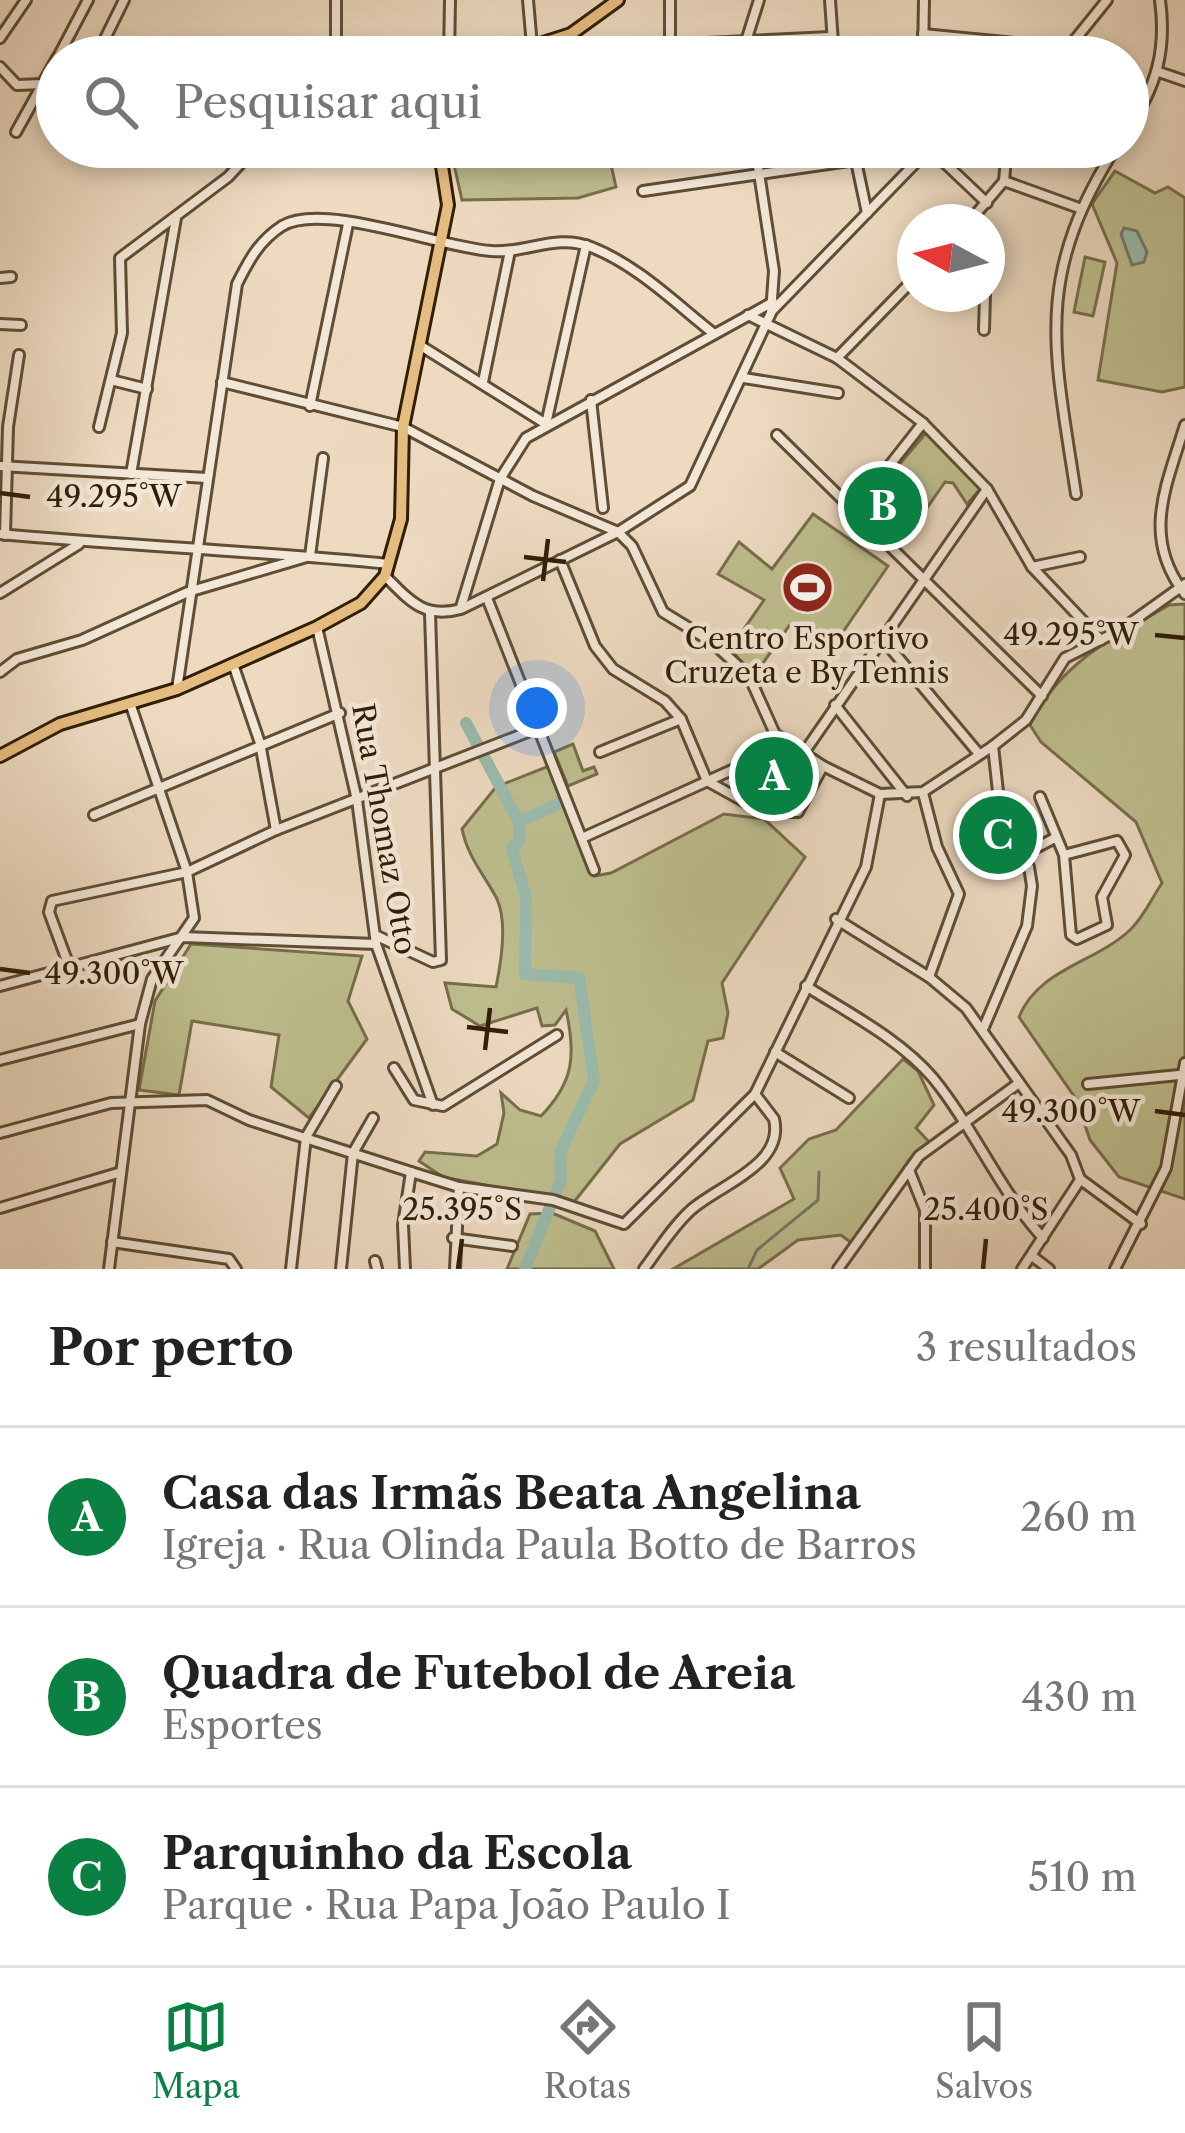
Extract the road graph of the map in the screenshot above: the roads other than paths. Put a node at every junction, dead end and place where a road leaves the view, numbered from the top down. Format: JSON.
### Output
{"nodes":[{"id":1,"x":26,"y":0,"type":"edge"},
{"id":2,"x":88,"y":0,"type":"edge"},
{"id":3,"x":124,"y":0,"type":"edge"},
{"id":4,"x":336,"y":0,"type":"edge"},
{"id":5,"x":450,"y":0,"type":"edge"},
{"id":6,"x":528,"y":0,"type":"edge"},
{"id":7,"x":618,"y":0,"type":"edge"},
{"id":8,"x":670,"y":0,"type":"edge"},
{"id":9,"x":759,"y":0,"type":"edge"},
{"id":10,"x":830,"y":0,"type":"edge"},
{"id":11,"x":924,"y":0,"type":"edge"},
{"id":12,"x":1108,"y":0,"type":"edge"},
{"id":13,"x":1160,"y":0,"type":"edge"},
{"id":14,"x":923,"y":34,"type":"joint"},
{"id":15,"x":68,"y":36,"type":"edge"},
{"id":16,"x":106,"y":36,"type":"edge"},
{"id":17,"x":336,"y":36,"type":"edge"},
{"id":18,"x":449,"y":36,"type":"edge"},
{"id":19,"x":531,"y":36,"type":"edge"},
{"id":20,"x":567,"y":36,"type":"edge"},
{"id":21,"x":670,"y":36,"type":"edge"},
{"id":22,"x":746,"y":36,"type":"edge"},
{"id":23,"x":830,"y":36,"type":"edge"},
{"id":24,"x":938,"y":36,"type":"edge"},
{"id":25,"x":1078,"y":36,"type":"edge"},
{"id":26,"x":0,"y":38,"type":"edge"},
{"id":27,"x":0,"y":68,"type":"edge"},
{"id":28,"x":1159,"y":72,"type":"junction"},
{"id":29,"x":1185,"y":81,"type":"edge"},
{"id":30,"x":36,"y":84,"type":"edge"},
{"id":31,"x":1149,"y":90,"type":"edge"},
{"id":32,"x":36,"y":97,"type":"edge"},
{"id":33,"x":16,"y":133,"type":"dead end"},
{"id":34,"x":236,"y":168,"type":"edge"},
{"id":35,"x":444,"y":168,"type":"edge"},
{"id":36,"x":758,"y":168,"type":"edge"},
{"id":37,"x":801,"y":168,"type":"edge"},
{"id":38,"x":858,"y":168,"type":"edge"},
{"id":39,"x":912,"y":168,"type":"edge"},
{"id":40,"x":951,"y":168,"type":"edge"},
{"id":41,"x":1005,"y":168,"type":"edge"},
{"id":42,"x":1101,"y":168,"type":"edge"},
{"id":43,"x":759,"y":174,"type":"junction"},
{"id":44,"x":1004,"y":181,"type":"junction"},
{"id":45,"x":643,"y":190,"type":"dead end"},
{"id":46,"x":987,"y":203,"type":"joint"},
{"id":47,"x":1079,"y":208,"type":"junction"},
{"id":48,"x":868,"y":214,"type":"junction"},
{"id":49,"x":176,"y":216,"type":"junction"},
{"id":50,"x":348,"y":224,"type":"junction"},
{"id":51,"x":443,"y":242,"type":"junction"},
{"id":52,"x":586,"y":245,"type":"junction"},
{"id":53,"x":510,"y":251,"type":"junction"},
{"id":54,"x":788,"y":296,"type":"junction"},
{"id":55,"x":897,"y":296,"type":"edge"},
{"id":56,"x":773,"y":302,"type":"junction"},
{"id":57,"x":985,"y":312,"type":"edge"},
{"id":58,"x":748,"y":315,"type":"junction"},
{"id":59,"x":0,"y":324,"type":"edge"},
{"id":60,"x":21,"y":325,"type":"dead end"},
{"id":61,"x":767,"y":325,"type":"junction"},
{"id":62,"x":984,"y":331,"type":"dead end"},
{"id":63,"x":712,"y":332,"type":"junction"},
{"id":64,"x":421,"y":346,"type":"junction"},
{"id":65,"x":19,"y":355,"type":"dead end"},
{"id":66,"x":837,"y":358,"type":"junction"},
{"id":67,"x":744,"y":378,"type":"junction"},
{"id":68,"x":115,"y":381,"type":"junction"},
{"id":69,"x":221,"y":382,"type":"junction"},
{"id":70,"x":483,"y":382,"type":"junction"},
{"id":71,"x":147,"y":389,"type":"junction"},
{"id":72,"x":838,"y":393,"type":"dead end"},
{"id":73,"x":591,"y":400,"type":"junction"},
{"id":74,"x":310,"y":406,"type":"junction"},
{"id":75,"x":922,"y":423,"type":"junction"},
{"id":76,"x":547,"y":424,"type":"junction"},
{"id":77,"x":99,"y":427,"type":"dead end"},
{"id":78,"x":403,"y":427,"type":"junction"},
{"id":79,"x":1184,"y":432,"type":"edge"},
{"id":80,"x":777,"y":435,"type":"dead end"},
{"id":81,"x":323,"y":458,"type":"dead end"},
{"id":82,"x":4,"y":466,"type":"edge"},
{"id":83,"x":131,"y":474,"type":"junction"},
{"id":84,"x":207,"y":478,"type":"junction"},
{"id":85,"x":500,"y":479,"type":"junction"},
{"id":86,"x":987,"y":489,"type":"junction"},
{"id":87,"x":1076,"y":494,"type":"dead end"},
{"id":88,"x":603,"y":508,"type":"dead end"},
{"id":89,"x":853,"y":512,"type":"junction"},
{"id":90,"x":595,"y":523,"type":"junction"},
{"id":91,"x":618,"y":532,"type":"junction"},
{"id":92,"x":3,"y":535,"type":"edge"},
{"id":93,"x":80,"y":543,"type":"junction"},
{"id":94,"x":596,"y":543,"type":"junction"},
{"id":95,"x":196,"y":544,"type":"junction"},
{"id":96,"x":310,"y":556,"type":"junction"},
{"id":97,"x":1080,"y":556,"type":"dead end"},
{"id":98,"x":560,"y":560,"type":"junction"},
{"id":99,"x":1032,"y":567,"type":"junction"},
{"id":100,"x":388,"y":570,"type":"junction"},
{"id":101,"x":922,"y":580,"type":"junction"},
{"id":102,"x":1184,"y":589,"type":"edge"},
{"id":103,"x":188,"y":592,"type":"junction"},
{"id":104,"x":0,"y":593,"type":"edge"},
{"id":105,"x":487,"y":598,"type":"junction"},
{"id":106,"x":461,"y":609,"type":"junction"},
{"id":107,"x":430,"y":613,"type":"junction"},
{"id":108,"x":317,"y":627,"type":"junction"},
{"id":109,"x":881,"y":638,"type":"junction"},
{"id":110,"x":1100,"y":640,"type":"junction"},
{"id":111,"x":233,"y":664,"type":"junction"},
{"id":112,"x":0,"y":672,"type":"edge"},
{"id":113,"x":177,"y":689,"type":"junction"},
{"id":114,"x":1042,"y":696,"type":"junction"},
{"id":115,"x":130,"y":703,"type":"junction"},
{"id":116,"x":835,"y":705,"type":"junction"},
{"id":117,"x":340,"y":713,"type":"junction"},
{"id":118,"x":681,"y":718,"type":"junction"},
{"id":119,"x":538,"y":728,"type":"junction"},
{"id":120,"x":260,"y":743,"type":"junction"},
{"id":121,"x":787,"y":746,"type":"junction"},
{"id":122,"x":993,"y":746,"type":"junction"},
{"id":123,"x":600,"y":752,"type":"dead end"},
{"id":124,"x":803,"y":754,"type":"junction"},
{"id":125,"x":979,"y":754,"type":"junction"},
{"id":126,"x":0,"y":757,"type":"edge"},
{"id":127,"x":823,"y":766,"type":"junction"},
{"id":128,"x":436,"y":769,"type":"junction"},
{"id":129,"x":887,"y":770,"type":"junction"},
{"id":130,"x":707,"y":781,"type":"junction"},
{"id":131,"x":158,"y":785,"type":"junction"},
{"id":132,"x":923,"y":792,"type":"junction"},
{"id":133,"x":883,"y":795,"type":"junction"},
{"id":134,"x":907,"y":796,"type":"junction"},
{"id":135,"x":1040,"y":797,"type":"dead end"},
{"id":136,"x":357,"y":800,"type":"junction"},
{"id":137,"x":94,"y":815,"type":"dead end"},
{"id":138,"x":276,"y":830,"type":"junction"},
{"id":139,"x":582,"y":838,"type":"junction"},
{"id":140,"x":1055,"y":838,"type":"junction"},
{"id":141,"x":1022,"y":855,"type":"junction"},
{"id":142,"x":1064,"y":855,"type":"junction"},
{"id":143,"x":594,"y":870,"type":"dead end"},
{"id":144,"x":187,"y":872,"type":"junction"},
{"id":145,"x":836,"y":919,"type":"junction"},
{"id":146,"x":185,"y":934,"type":"junction"},
{"id":147,"x":376,"y":939,"type":"junction"},
{"id":148,"x":69,"y":967,"type":"junction"},
{"id":149,"x":929,"y":977,"type":"junction"},
{"id":150,"x":0,"y":986,"type":"edge"},
{"id":151,"x":806,"y":986,"type":"junction"},
{"id":152,"x":140,"y":1024,"type":"junction"},
{"id":153,"x":984,"y":1028,"type":"junction"},
{"id":154,"x":556,"y":1035,"type":"dead end"},
{"id":155,"x":775,"y":1052,"type":"junction"},
{"id":156,"x":0,"y":1060,"type":"edge"},
{"id":157,"x":1185,"y":1063,"type":"edge"},
{"id":158,"x":394,"y":1068,"type":"dead end"},
{"id":159,"x":1179,"y":1075,"type":"junction"},
{"id":160,"x":1019,"y":1083,"type":"junction"},
{"id":161,"x":1088,"y":1084,"type":"dead end"},
{"id":162,"x":336,"y":1086,"type":"dead end"},
{"id":163,"x":1181,"y":1090,"type":"edge"},
{"id":164,"x":755,"y":1094,"type":"junction"},
{"id":165,"x":850,"y":1098,"type":"dead end"},
{"id":166,"x":128,"y":1104,"type":"junction"},
{"id":167,"x":433,"y":1105,"type":"junction"},
{"id":168,"x":373,"y":1118,"type":"dead end"},
{"id":169,"x":962,"y":1123,"type":"junction"},
{"id":170,"x":0,"y":1133,"type":"edge"},
{"id":171,"x":307,"y":1137,"type":"junction"},
{"id":172,"x":353,"y":1153,"type":"junction"},
{"id":173,"x":909,"y":1170,"type":"junction"},
{"id":174,"x":411,"y":1172,"type":"junction"},
{"id":175,"x":118,"y":1173,"type":"junction"},
{"id":176,"x":1080,"y":1179,"type":"junction"},
{"id":177,"x":459,"y":1186,"type":"junction"},
{"id":178,"x":0,"y":1208,"type":"edge"},
{"id":179,"x":1141,"y":1224,"type":"junction"},
{"id":180,"x":453,"y":1238,"type":"junction"},
{"id":181,"x":1043,"y":1238,"type":"junction"},
{"id":182,"x":112,"y":1242,"type":"junction"},
{"id":183,"x":512,"y":1246,"type":"dead end"},
{"id":184,"x":1032,"y":1256,"type":"junction"},
{"id":185,"x":235,"y":1266,"type":"edge"},
{"id":186,"x":109,"y":1269,"type":"edge"},
{"id":187,"x":291,"y":1269,"type":"edge"},
{"id":188,"x":340,"y":1269,"type":"edge"},
{"id":189,"x":405,"y":1269,"type":"edge"},
{"id":190,"x":455,"y":1269,"type":"edge"},
{"id":191,"x":644,"y":1269,"type":"edge"},
{"id":192,"x":838,"y":1269,"type":"edge"},
{"id":193,"x":925,"y":1269,"type":"edge"},
{"id":194,"x":1022,"y":1269,"type":"edge"},
{"id":195,"x":1049,"y":1269,"type":"edge"},
{"id":196,"x":1115,"y":1269,"type":"edge"}],
"edges":[{"from":1,"to":26,"type":"street"},
{"from":2,"to":15,"type":"street"},
{"from":3,"to":16,"type":"street"},
{"from":4,"to":17,"type":"street"},
{"from":5,"to":18,"type":"street"},
{"from":6,"to":19,"type":"street"},
{"from":7,"to":20,"type":"main road"},
{"from":8,"to":21,"type":"street"},
{"from":9,"to":22,"type":"street"},
{"from":10,"to":23,"type":"street"},
{"from":11,"to":14,"type":"street"},
{"from":12,"to":25,"type":"street"},
{"from":13,"to":28,"type":"street"},
{"from":14,"to":24,"type":"street"},
{"from":27,"to":30,"type":"street"},
{"from":28,"to":29,"type":"street"},
{"from":28,"to":31,"type":"street"},
{"from":32,"to":33,"type":"street"},
{"from":34,"to":49,"type":"street"},
{"from":35,"to":51,"type":"main road"},
{"from":36,"to":43,"type":"street"},
{"from":37,"to":43,"type":"street"},
{"from":38,"to":48,"type":"street"},
{"from":39,"to":48,"type":"street"},
{"from":40,"to":46,"type":"street"},
{"from":41,"to":44,"type":"street"},
{"from":42,"to":47,"type":"street"},
{"from":43,"to":45,"type":"street"},
{"from":43,"to":56,"type":"street"},
{"from":44,"to":46,"type":"street"},
{"from":44,"to":47,"type":"street"},
{"from":47,"to":87,"type":"street"},
{"from":48,"to":54,"type":"street"},
{"from":49,"to":68,"type":"street"},
{"from":49,"to":71,"type":"street"},
{"from":50,"to":51,"type":"street"},
{"from":50,"to":69,"type":"street"},
{"from":50,"to":74,"type":"street"},
{"from":51,"to":53,"type":"street"},
{"from":51,"to":64,"type":"main road"},
{"from":52,"to":53,"type":"street"},
{"from":52,"to":63,"type":"street"},
{"from":52,"to":76,"type":"street"},
{"from":53,"to":70,"type":"street"},
{"from":54,"to":56,"type":"street"},
{"from":54,"to":56,"type":"street"},
{"from":55,"to":66,"type":"street"},
{"from":56,"to":58,"type":"street"},
{"from":56,"to":61,"type":"street"},
{"from":57,"to":62,"type":"street"},
{"from":58,"to":61,"type":"street"},
{"from":58,"to":63,"type":"street"},
{"from":59,"to":60,"type":"street"},
{"from":61,"to":66,"type":"street"},
{"from":61,"to":67,"type":"street"},
{"from":63,"to":73,"type":"street"},
{"from":64,"to":70,"type":"street"},
{"from":64,"to":78,"type":"main road"},
{"from":65,"to":82,"type":"street"},
{"from":66,"to":75,"type":"street"},
{"from":67,"to":72,"type":"street"},
{"from":67,"to":91,"type":"street"},
{"from":68,"to":71,"type":"street"},
{"from":68,"to":77,"type":"street"},
{"from":69,"to":74,"type":"street"},
{"from":69,"to":84,"type":"street"},
{"from":70,"to":76,"type":"street"},
{"from":71,"to":83,"type":"street"},
{"from":73,"to":76,"type":"street"},
{"from":73,"to":88,"type":"street"},
{"from":74,"to":78,"type":"street"},
{"from":75,"to":86,"type":"street"},
{"from":75,"to":89,"type":"street"},
{"from":76,"to":85,"type":"street"},
{"from":78,"to":85,"type":"street"},
{"from":78,"to":100,"type":"main road"},
{"from":79,"to":102,"type":"street"},
{"from":80,"to":89,"type":"street"},
{"from":81,"to":96,"type":"street"},
{"from":82,"to":83,"type":"street"},
{"from":82,"to":92,"type":"street"},
{"from":83,"to":84,"type":"street"},
{"from":84,"to":95,"type":"street"},
{"from":85,"to":90,"type":"street"},
{"from":85,"to":106,"type":"street"},
{"from":86,"to":99,"type":"street"},
{"from":86,"to":101,"type":"street"},
{"from":89,"to":101,"type":"street"},
{"from":90,"to":91,"type":"street"},
{"from":90,"to":94,"type":"street"},
{"from":91,"to":94,"type":"street"},
{"from":91,"to":121,"type":"street"},
{"from":92,"to":93,"type":"street"},
{"from":93,"to":95,"type":"street"},
{"from":93,"to":104,"type":"street"},
{"from":94,"to":98,"type":"street"},
{"from":95,"to":96,"type":"street"},
{"from":95,"to":103,"type":"street"},
{"from":96,"to":100,"type":"street"},
{"from":96,"to":103,"type":"street"},
{"from":97,"to":99,"type":"street"},
{"from":98,"to":105,"type":"street"},
{"from":98,"to":118,"type":"street"},
{"from":99,"to":110,"type":"street"},
{"from":100,"to":107,"type":"street"},
{"from":100,"to":108,"type":"main road"},
{"from":101,"to":109,"type":"street"},
{"from":101,"to":114,"type":"street"},
{"from":102,"to":110,"type":"street"},
{"from":103,"to":112,"type":"street"},
{"from":103,"to":113,"type":"street"},
{"from":105,"to":106,"type":"street"},
{"from":105,"to":119,"type":"street"},
{"from":106,"to":107,"type":"street"},
{"from":107,"to":128,"type":"street"},
{"from":108,"to":111,"type":"main road"},
{"from":108,"to":117,"type":"street","name":"Rua Thomaz Otto"},
{"from":109,"to":116,"type":"street"},
{"from":109,"to":125,"type":"street"},
{"from":110,"to":114,"type":"street"},
{"from":111,"to":113,"type":"main road"},
{"from":111,"to":120,"type":"street"},
{"from":113,"to":115,"type":"main road"},
{"from":114,"to":122,"type":"street"},
{"from":115,"to":126,"type":"main road"},
{"from":115,"to":131,"type":"street"},
{"from":116,"to":124,"type":"street"},
{"from":116,"to":129,"type":"street"},
{"from":117,"to":120,"type":"street"},
{"from":117,"to":136,"type":"street","name":"Rua Thomaz Otto"},
{"from":118,"to":123,"type":"street"},
{"from":118,"to":130,"type":"street"},
{"from":119,"to":128,"type":"street"},
{"from":119,"to":139,"type":"street"},
{"from":120,"to":131,"type":"street"},
{"from":120,"to":138,"type":"street"},
{"from":121,"to":124,"type":"street"},
{"from":121,"to":130,"type":"street"},
{"from":122,"to":125,"type":"street"},
{"from":122,"to":141,"type":"street"},
{"from":124,"to":127,"type":"street"},
{"from":125,"to":132,"type":"street"},
{"from":127,"to":130,"type":"street"},
{"from":127,"to":133,"type":"street"},
{"from":128,"to":136,"type":"street"},
{"from":128,"to":147,"type":"street"},
{"from":129,"to":133,"type":"street"},
{"from":129,"to":134,"type":"street"},
{"from":130,"to":139,"type":"street"},
{"from":131,"to":137,"type":"street"},
{"from":131,"to":144,"type":"street"},
{"from":132,"to":134,"type":"street"},
{"from":132,"to":149,"type":"street"},
{"from":133,"to":134,"type":"street"},
{"from":133,"to":145,"type":"street"},
{"from":135,"to":140,"type":"street"},
{"from":136,"to":138,"type":"street"},
{"from":136,"to":147,"type":"street","name":"Rua Thomaz Otto"},
{"from":138,"to":144,"type":"street"},
{"from":139,"to":143,"type":"street"},
{"from":140,"to":141,"type":"street"},
{"from":140,"to":142,"type":"street"},
{"from":141,"to":153,"type":"street"},
{"from":142,"to":142,"type":"street"},
{"from":144,"to":146,"type":"street"},
{"from":144,"to":148,"type":"street"},
{"from":145,"to":149,"type":"street"},
{"from":145,"to":151,"type":"street"},
{"from":146,"to":147,"type":"street"},
{"from":146,"to":148,"type":"street"},
{"from":146,"to":152,"type":"street"},
{"from":147,"to":167,"type":"street","name":"Rua Thomaz Otto"},
{"from":148,"to":150,"type":"street"},
{"from":149,"to":153,"type":"street"},
{"from":151,"to":155,"type":"street"},
{"from":151,"to":169,"type":"street"},
{"from":152,"to":156,"type":"street"},
{"from":152,"to":166,"type":"street"},
{"from":153,"to":160,"type":"street"},
{"from":154,"to":167,"type":"street"},
{"from":155,"to":164,"type":"street"},
{"from":155,"to":165,"type":"street"},
{"from":157,"to":159,"type":"street"},
{"from":158,"to":167,"type":"street"},
{"from":159,"to":161,"type":"street"},
{"from":159,"to":163,"type":"street"},
{"from":160,"to":169,"type":"street"},
{"from":160,"to":176,"type":"street"},
{"from":162,"to":171,"type":"street"},
{"from":163,"to":179,"type":"street"},
{"from":164,"to":177,"type":"street"},
{"from":164,"to":191,"type":"street"},
{"from":166,"to":170,"type":"street"},
{"from":166,"to":171,"type":"street"},
{"from":166,"to":175,"type":"street"},
{"from":168,"to":172,"type":"street"},
{"from":169,"to":173,"type":"street"},
{"from":169,"to":181,"type":"street"},
{"from":171,"to":172,"type":"street"},
{"from":171,"to":187,"type":"street"},
{"from":172,"to":174,"type":"street"},
{"from":172,"to":188,"type":"street"},
{"from":173,"to":192,"type":"street"},
{"from":173,"to":193,"type":"street"},
{"from":174,"to":177,"type":"street"},
{"from":174,"to":189,"type":"street"},
{"from":175,"to":178,"type":"street"},
{"from":175,"to":182,"type":"street"},
{"from":176,"to":179,"type":"street"},
{"from":176,"to":181,"type":"street"},
{"from":177,"to":180,"type":"street"},
{"from":179,"to":196,"type":"street"},
{"from":180,"to":183,"type":"street"},
{"from":180,"to":190,"type":"street"},
{"from":181,"to":184,"type":"street"},
{"from":182,"to":185,"type":"street"},
{"from":182,"to":186,"type":"street"},
{"from":184,"to":194,"type":"street"},
{"from":184,"to":195,"type":"street"}]}
